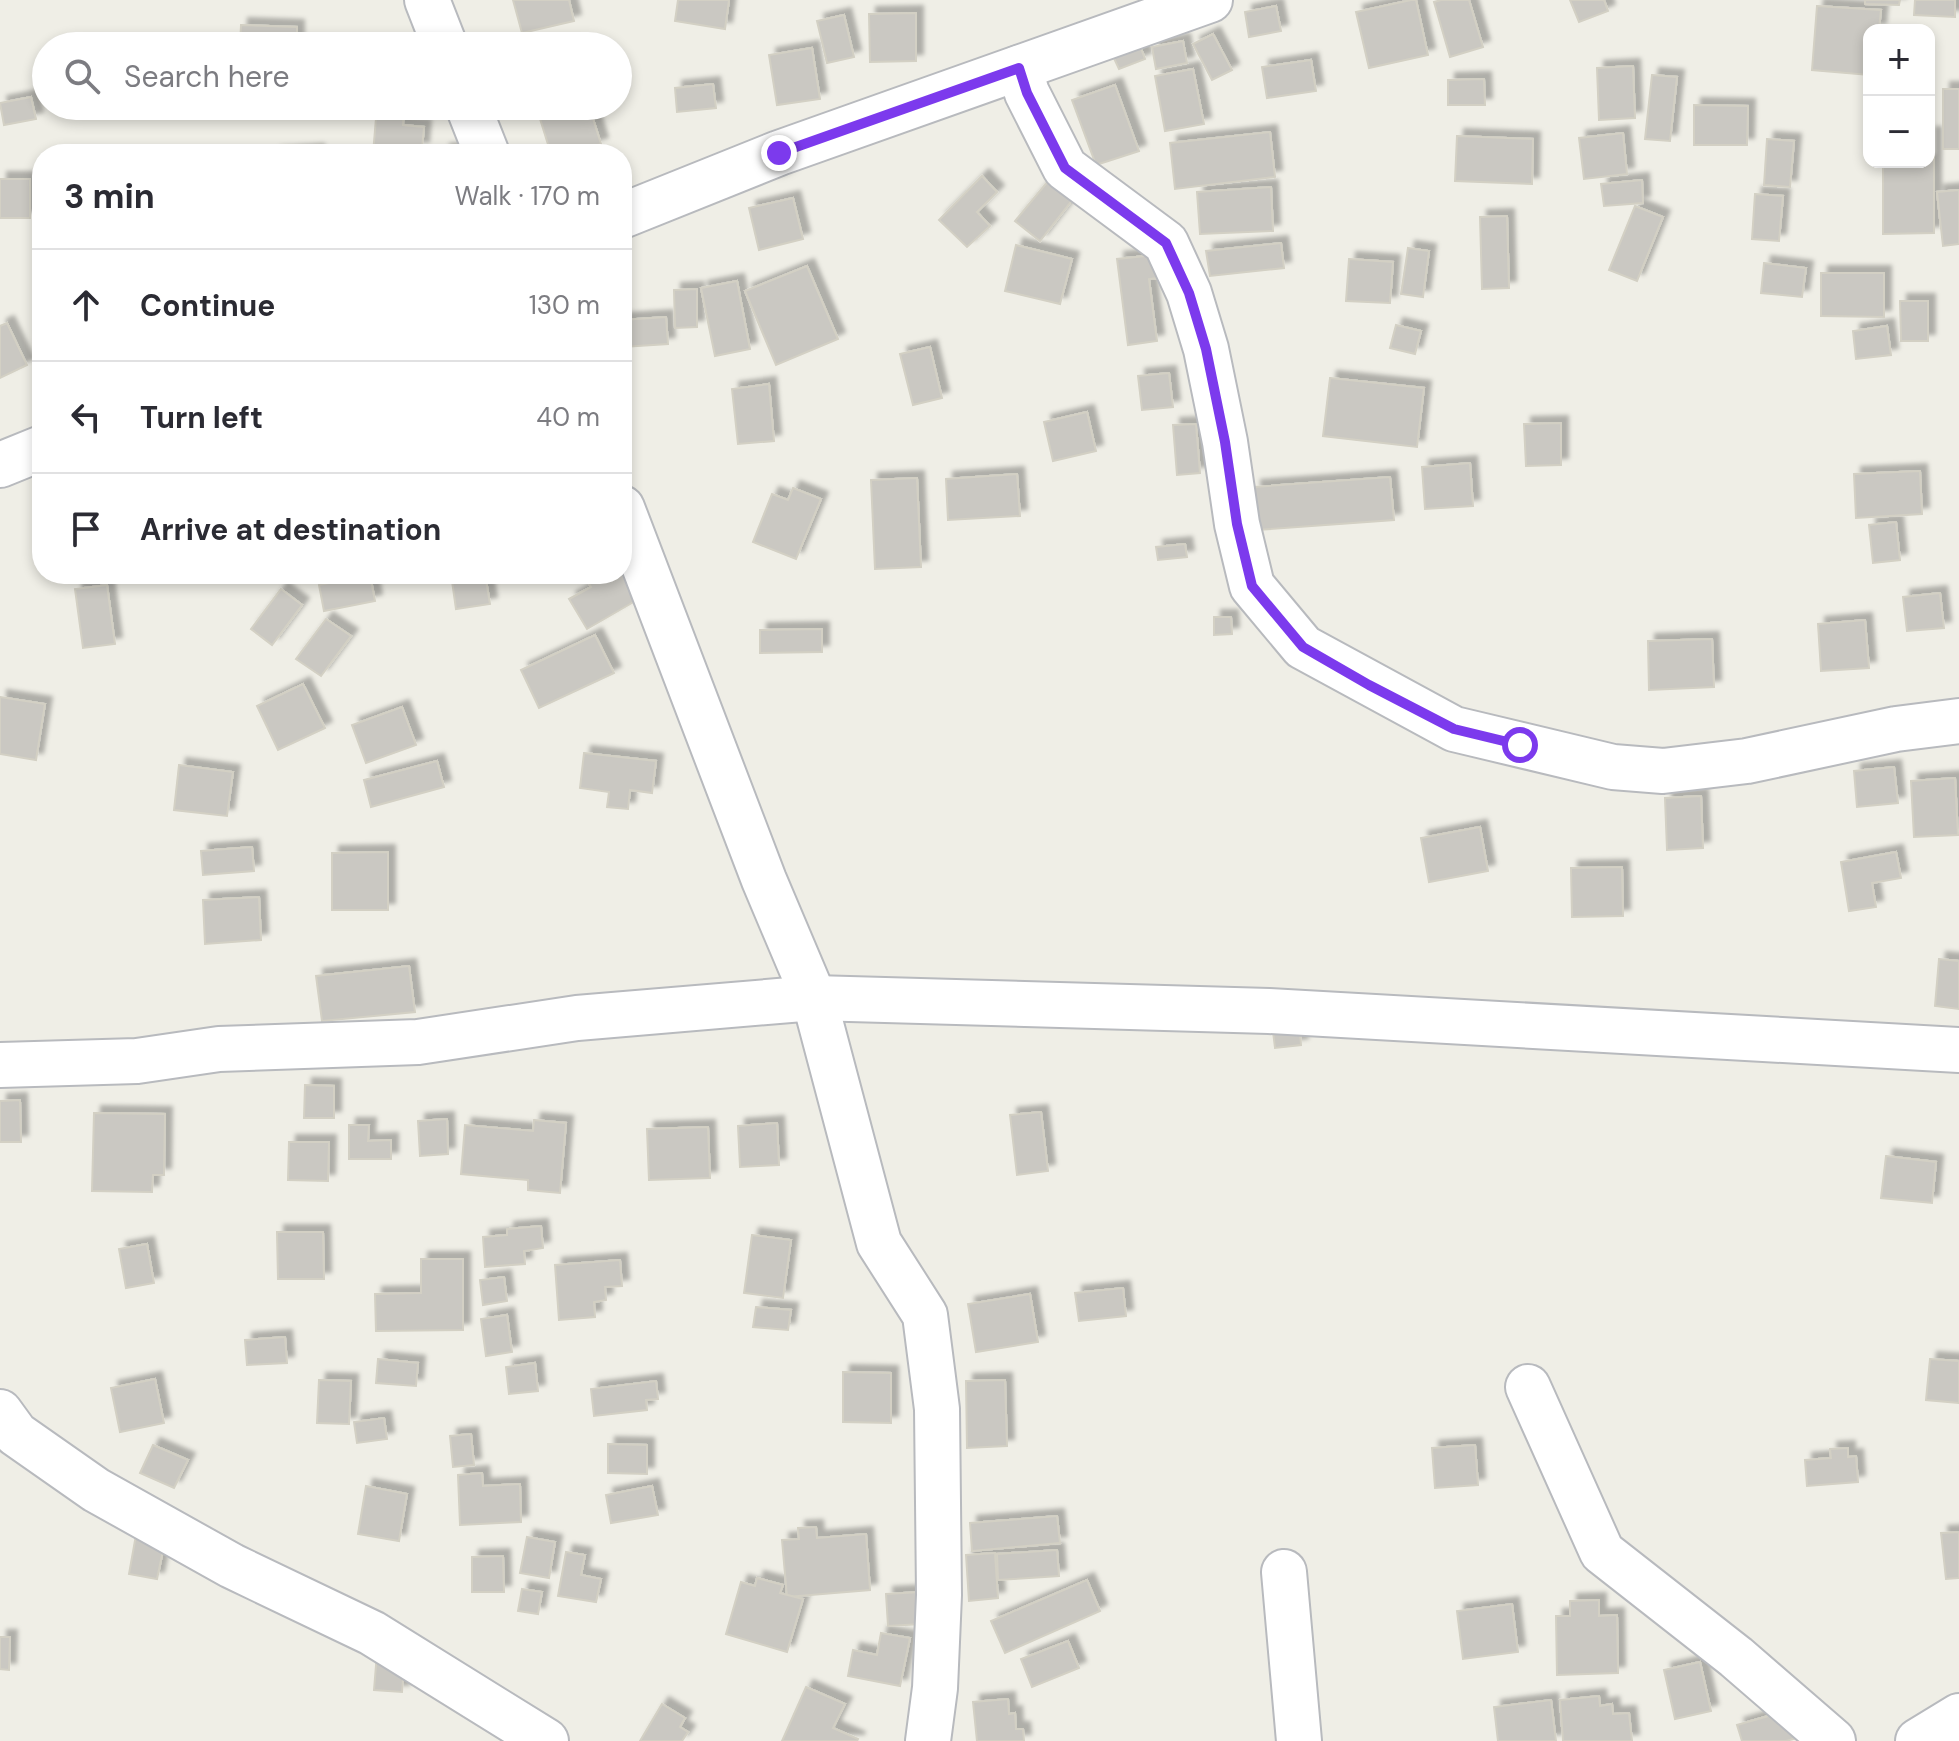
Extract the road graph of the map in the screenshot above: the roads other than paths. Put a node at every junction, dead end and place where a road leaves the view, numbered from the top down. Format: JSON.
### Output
{"nodes":[{"id":1,"x":427,"y":0,"type":"edge"},
{"id":2,"x":1210,"y":0,"type":"edge"},
{"id":3,"x":1127,"y":15,"type":"edge"},
{"id":4,"x":440,"y":32,"type":"edge"},
{"id":5,"x":1019,"y":68,"type":"junction"},
{"id":6,"x":474,"y":120,"type":"edge"},
{"id":7,"x":483,"y":144,"type":"edge"},
{"id":8,"x":632,"y":212,"type":"edge"},
{"id":9,"x":32,"y":452,"type":"edge"},
{"id":10,"x":0,"y":465,"type":"edge"},
{"id":11,"x":632,"y":534,"type":"edge"},
{"id":12,"x":1959,"y":721,"type":"edge"},
{"id":13,"x":814,"y":998,"type":"junction"},
{"id":14,"x":1959,"y":1050,"type":"edge"},
{"id":15,"x":0,"y":1065,"type":"edge"},
{"id":16,"x":1528,"y":1387,"type":"dead end"},
{"id":17,"x":0,"y":1412,"type":"edge"},
{"id":18,"x":1284,"y":1572,"type":"dead end"},
{"id":19,"x":1959,"y":1716,"type":"edge"},
{"id":20,"x":546,"y":1741,"type":"edge"},
{"id":21,"x":928,"y":1741,"type":"edge"},
{"id":22,"x":1299,"y":1741,"type":"edge"},
{"id":23,"x":1833,"y":1741,"type":"edge"},
{"id":24,"x":1918,"y":1741,"type":"edge"}],
"edges":[{"from":1,"to":4,"type":"street"},
{"from":2,"to":3,"type":"street"},
{"from":3,"to":5,"type":"street"},
{"from":5,"to":8,"type":"street"},
{"from":5,"to":12,"type":"street"},
{"from":6,"to":7,"type":"street"},
{"from":9,"to":10,"type":"street"},
{"from":11,"to":13,"type":"street"},
{"from":13,"to":14,"type":"street"},
{"from":13,"to":15,"type":"street"},
{"from":13,"to":21,"type":"street"},
{"from":16,"to":23,"type":"street"},
{"from":17,"to":20,"type":"street"},
{"from":18,"to":22,"type":"street"},
{"from":19,"to":24,"type":"street"}]}
